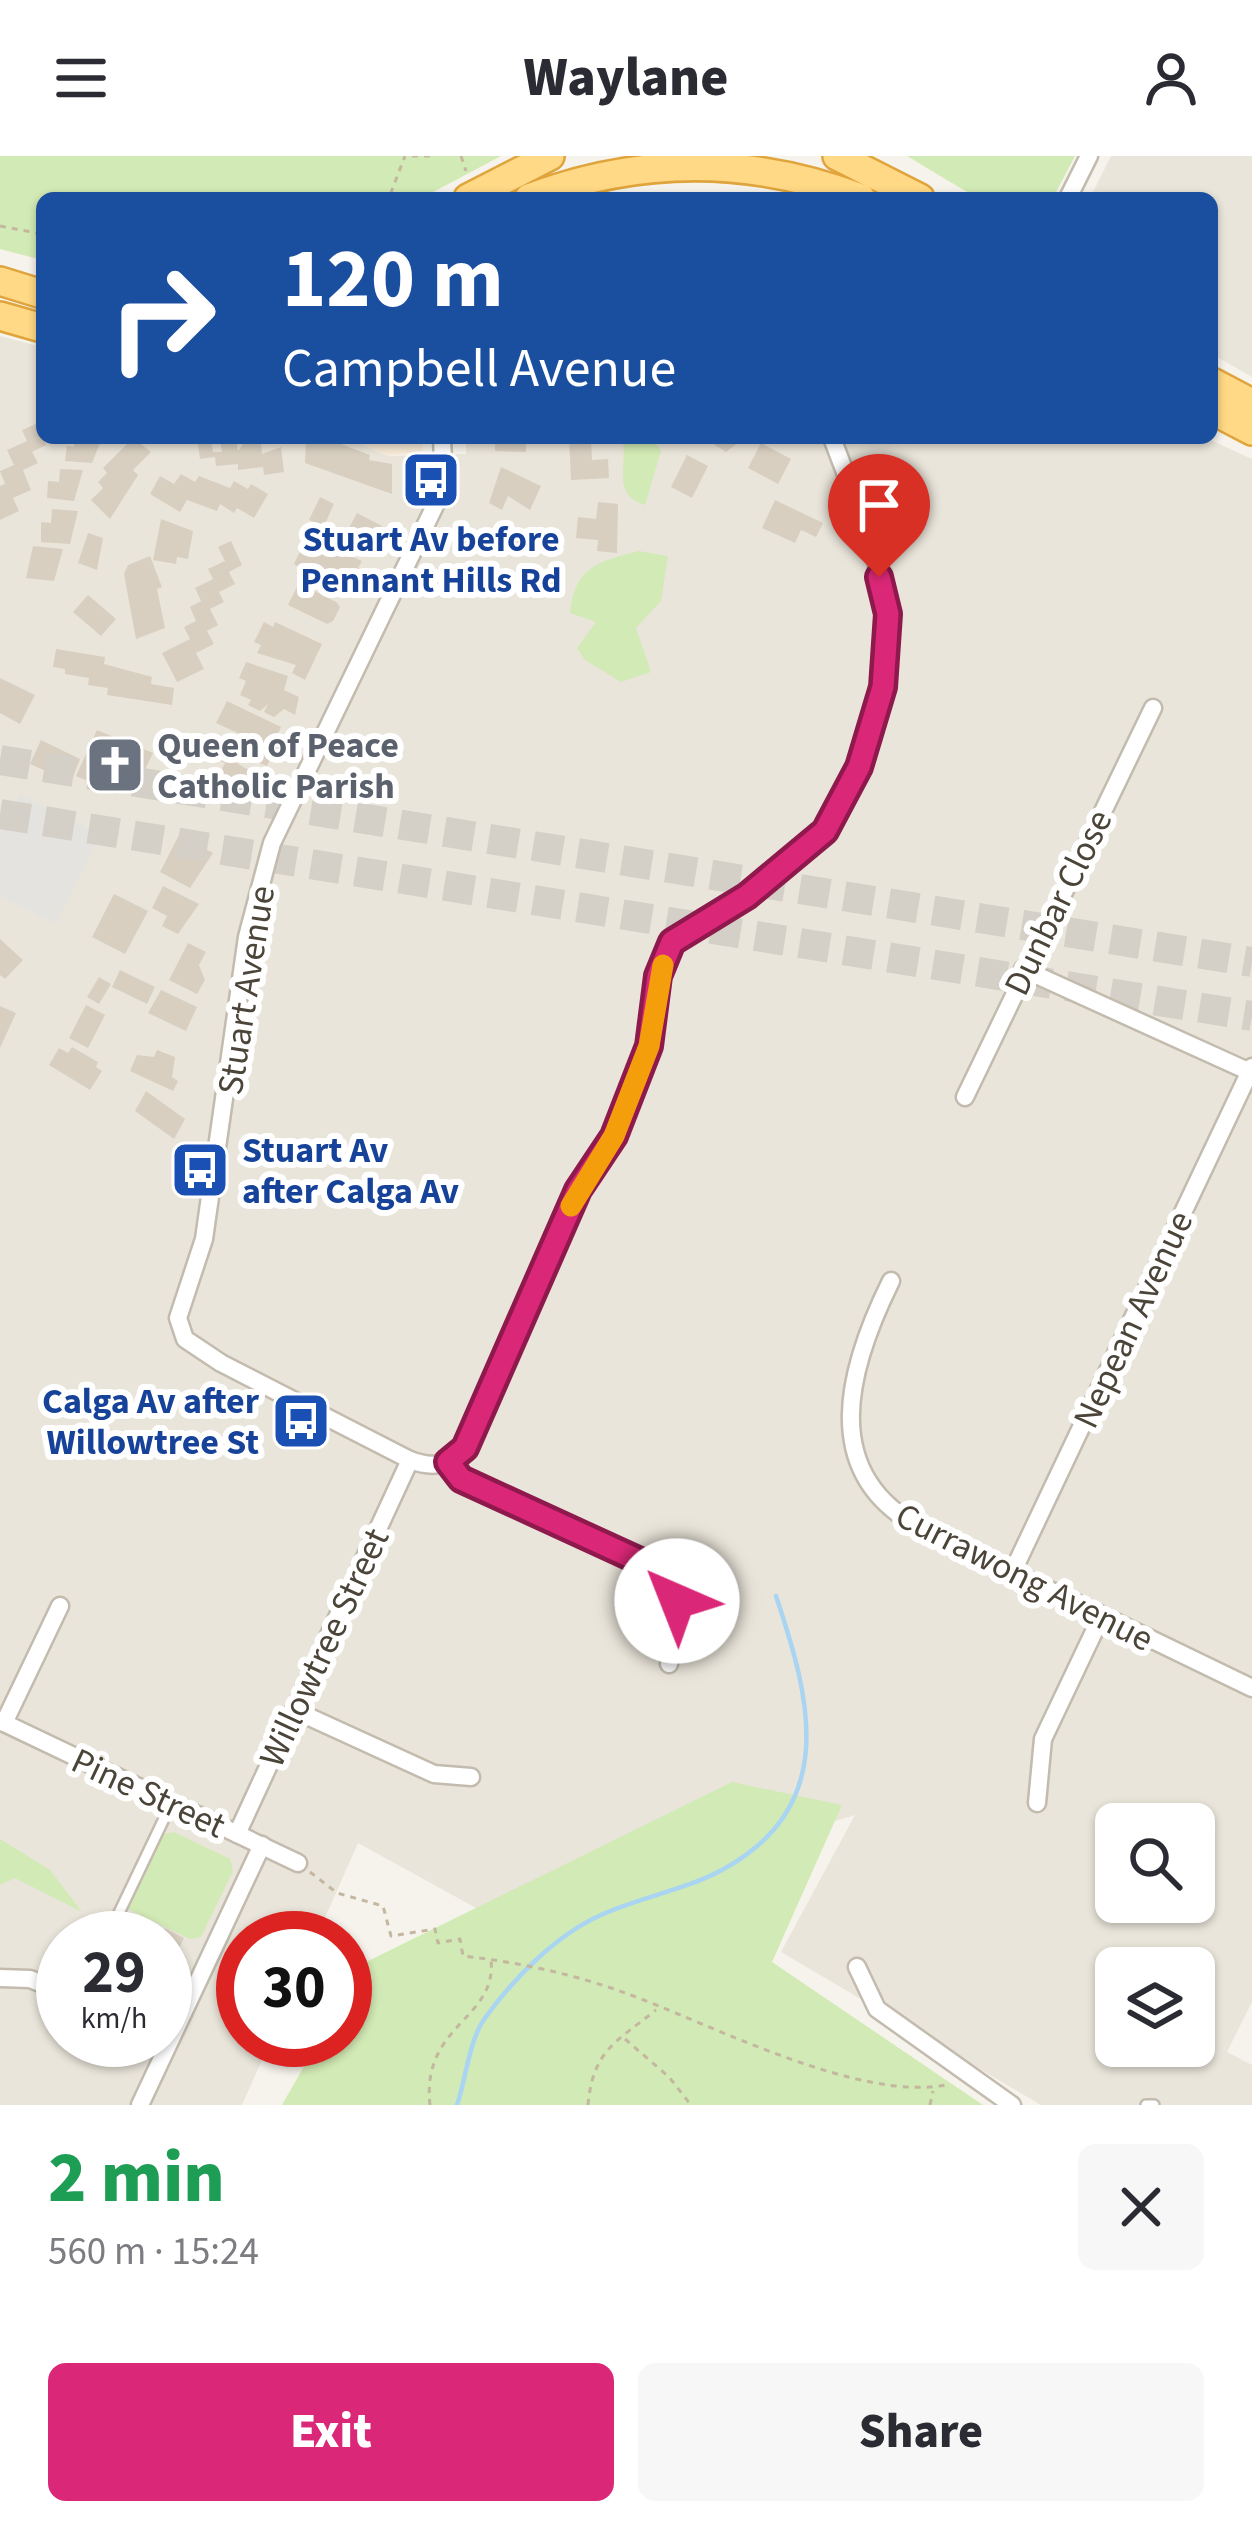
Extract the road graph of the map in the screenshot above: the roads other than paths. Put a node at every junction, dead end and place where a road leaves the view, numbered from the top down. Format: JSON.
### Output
{"nodes":[{"id":1,"x":550,"y":156,"type":"edge"},
{"id":2,"x":837,"y":156,"type":"edge"},
{"id":3,"x":1089,"y":156,"type":"edge"},
{"id":4,"x":468,"y":189,"type":"edge"},
{"id":5,"x":548,"y":192,"type":"edge"},
{"id":6,"x":843,"y":192,"type":"edge"},
{"id":7,"x":908,"y":192,"type":"edge"},
{"id":8,"x":1071,"y":192,"type":"edge"},
{"id":9,"x":0,"y":281,"type":"edge"},
{"id":10,"x":36,"y":292,"type":"edge"},
{"id":11,"x":0,"y":316,"type":"edge"},
{"id":12,"x":36,"y":326,"type":"edge"},
{"id":13,"x":1218,"y":385,"type":"edge"},
{"id":14,"x":1252,"y":403,"type":"edge"},
{"id":15,"x":1218,"y":413,"type":"edge"},
{"id":16,"x":1252,"y":430,"type":"edge"},
{"id":17,"x":442,"y":444,"type":"edge"},
{"id":18,"x":834,"y":444,"type":"edge"},
{"id":19,"x":1153,"y":708,"type":"dead end"},
{"id":20,"x":1023,"y":969,"type":"junction"},
{"id":21,"x":1251,"y":1069,"type":"edge"},
{"id":22,"x":965,"y":1097,"type":"dead end"},
{"id":23,"x":891,"y":1281,"type":"dead end"},
{"id":24,"x":410,"y":1460,"type":"junction"},
{"id":25,"x":448,"y":1462,"type":"junction"},
{"id":26,"x":1013,"y":1571,"type":"junction"},
{"id":27,"x":60,"y":1606,"type":"dead end"},
{"id":28,"x":1101,"y":1617,"type":"junction"},
{"id":29,"x":669,"y":1664,"type":"dead end"},
{"id":30,"x":1252,"y":1688,"type":"edge"},
{"id":31,"x":294,"y":1710,"type":"junction"},
{"id":32,"x":2,"y":1722,"type":"edge"},
{"id":33,"x":471,"y":1777,"type":"dead end"},
{"id":34,"x":172,"y":1802,"type":"junction"},
{"id":35,"x":1037,"y":1803,"type":"dead end"},
{"id":36,"x":237,"y":1834,"type":"junction"},
{"id":37,"x":262,"y":1845,"type":"junction"},
{"id":38,"x":298,"y":1863,"type":"road end"},
{"id":39,"x":120,"y":1911,"type":"edge"},
{"id":40,"x":857,"y":1967,"type":"dead end"},
{"id":41,"x":0,"y":1978,"type":"edge"},
{"id":42,"x":36,"y":1981,"type":"edge"},
{"id":43,"x":192,"y":1989,"type":"edge"},
{"id":44,"x":156,"y":2067,"type":"edge"},
{"id":45,"x":140,"y":2105,"type":"edge"},
{"id":46,"x":1012,"y":2105,"type":"edge"}],
"edges":[{"from":1,"to":4,"type":"highway"},
{"from":2,"to":7,"type":"highway"},
{"from":3,"to":8,"type":"street"},
{"from":5,"to":6,"type":"highway"},
{"from":9,"to":10,"type":"highway"},
{"from":11,"to":12,"type":"highway"},
{"from":13,"to":14,"type":"highway"},
{"from":15,"to":16,"type":"highway"},
{"from":17,"to":24,"type":"street","name":"Stuart Avenue"},
{"from":18,"to":25,"type":"street"},
{"from":19,"to":20,"type":"street","name":"Dunbar Close"},
{"from":20,"to":21,"type":"street"},
{"from":20,"to":22,"type":"street","name":"Dunbar Close"},
{"from":21,"to":26,"type":"street","name":"Nepean Avenue"},
{"from":23,"to":26,"type":"street","name":"Currawong Avenue"},
{"from":24,"to":25,"type":"street"},
{"from":24,"to":31,"type":"street","name":"Willowtree Street"},
{"from":25,"to":29,"type":"street"},
{"from":26,"to":28,"type":"street","name":"Currawong Avenue"},
{"from":27,"to":32,"type":"street"},
{"from":28,"to":30,"type":"street","name":"Currawong Avenue"},
{"from":28,"to":35,"type":"street"},
{"from":31,"to":33,"type":"street"},
{"from":31,"to":36,"type":"street","name":"Willowtree Street"},
{"from":32,"to":34,"type":"street","name":"Pine Street"},
{"from":34,"to":36,"type":"street","name":"Pine Street"},
{"from":34,"to":39,"type":"lane"},
{"from":36,"to":37,"type":"street","name":"Pine Street"},
{"from":37,"to":38,"type":"street","name":"Pine Street"},
{"from":37,"to":43,"type":"street"},
{"from":40,"to":46,"type":"street"},
{"from":41,"to":42,"type":"street"},
{"from":44,"to":45,"type":"street"}]}
